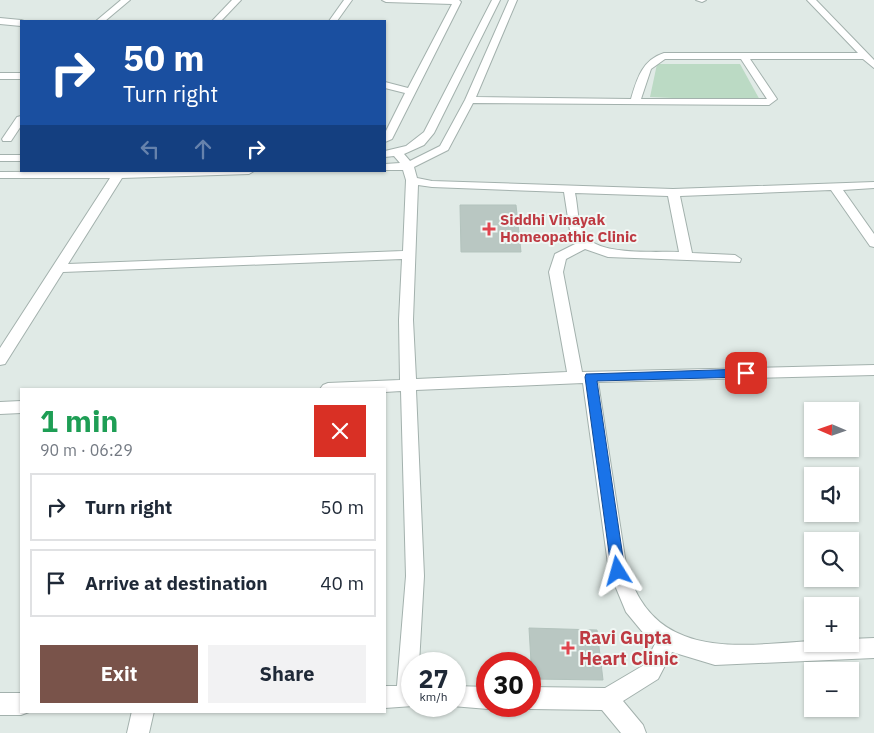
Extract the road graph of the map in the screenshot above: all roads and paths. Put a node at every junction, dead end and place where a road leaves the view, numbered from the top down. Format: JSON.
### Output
{"nodes":[{"id":1,"x":126,"y":0,"type":"edge"},
{"id":2,"x":237,"y":0,"type":"edge"},
{"id":3,"x":348,"y":0,"type":"edge"},
{"id":4,"x":386,"y":0,"type":"edge"},
{"id":5,"x":496,"y":0,"type":"edge"},
{"id":6,"x":513,"y":0,"type":"edge"},
{"id":7,"x":811,"y":0,"type":"edge"},
{"id":8,"x":101,"y":20,"type":"edge"},
{"id":9,"x":217,"y":20,"type":"edge"},
{"id":10,"x":334,"y":20,"type":"edge"},
{"id":11,"x":0,"y":23,"type":"edge"},
{"id":12,"x":20,"y":24,"type":"edge"},
{"id":13,"x":744,"y":56,"type":"junction"},
{"id":14,"x":865,"y":56,"type":"junction"},
{"id":15,"x":874,"y":65,"type":"edge"},
{"id":16,"x":0,"y":76,"type":"edge"},
{"id":17,"x":20,"y":76,"type":"edge"},
{"id":18,"x":386,"y":85,"type":"edge"},
{"id":19,"x":411,"y":92,"type":"junction"},
{"id":20,"x":470,"y":100,"type":"junction"},
{"id":21,"x":635,"y":102,"type":"junction"},
{"id":22,"x":20,"y":120,"type":"edge"},
{"id":23,"x":3,"y":139,"type":"edge"},
{"id":24,"x":20,"y":139,"type":"edge"},
{"id":25,"x":386,"y":139,"type":"edge"},
{"id":26,"x":397,"y":153,"type":"junction"},
{"id":27,"x":386,"y":154,"type":"edge"},
{"id":28,"x":0,"y":158,"type":"edge"},
{"id":29,"x":20,"y":158,"type":"edge"},
{"id":30,"x":408,"y":166,"type":"junction"},
{"id":31,"x":386,"y":167,"type":"edge"},
{"id":32,"x":216,"y":172,"type":"edge"},
{"id":33,"x":0,"y":175,"type":"edge"},
{"id":34,"x":118,"y":175,"type":"junction"},
{"id":35,"x":412,"y":180,"type":"junction"},
{"id":36,"x":874,"y":185,"type":"edge"},
{"id":37,"x":834,"y":186,"type":"junction"},
{"id":38,"x":569,"y":189,"type":"junction"},
{"id":39,"x":672,"y":193,"type":"junction"},
{"id":40,"x":874,"y":243,"type":"edge"},
{"id":41,"x":583,"y":245,"type":"junction"},
{"id":42,"x":410,"y":255,"type":"junction"},
{"id":43,"x":686,"y":257,"type":"junction"},
{"id":44,"x":735,"y":259,"type":"dead end"},
{"id":45,"x":59,"y":268,"type":"junction"},
{"id":46,"x":0,"y":360,"type":"edge"},
{"id":47,"x":874,"y":370,"type":"edge"},
{"id":48,"x":583,"y":378,"type":"junction"},
{"id":49,"x":410,"y":384,"type":"junction"},
{"id":50,"x":344,"y":388,"type":"edge"},
{"id":51,"x":20,"y":406,"type":"edge"},
{"id":52,"x":0,"y":408,"type":"edge"},
{"id":53,"x":668,"y":638,"type":"junction"},
{"id":54,"x":874,"y":648,"type":"edge"},
{"id":55,"x":412,"y":652,"type":"edge"},
{"id":56,"x":401,"y":696,"type":"edge"},
{"id":57,"x":386,"y":697,"type":"edge"},
{"id":58,"x":541,"y":698,"type":"edge"},
{"id":59,"x":607,"y":699,"type":"junction"},
{"id":60,"x":0,"y":704,"type":"edge"},
{"id":61,"x":20,"y":704,"type":"edge"},
{"id":62,"x":143,"y":713,"type":"edge"},
{"id":63,"x":138,"y":733,"type":"edge"},
{"id":64,"x":635,"y":733,"type":"edge"}],
"edges":[{"from":1,"to":8,"type":"street"},
{"from":2,"to":9,"type":"street"},
{"from":3,"to":10,"type":"street"},
{"from":4,"to":19,"type":"street"},
{"from":5,"to":26,"type":"street"},
{"from":6,"to":20,"type":"street"},
{"from":7,"to":14,"type":"street"},
{"from":11,"to":12,"type":"street"},
{"from":13,"to":14,"type":"street"},
{"from":13,"to":21,"type":"street"},
{"from":13,"to":21,"type":"street"},
{"from":14,"to":15,"type":"street"},
{"from":16,"to":17,"type":"street"},
{"from":18,"to":19,"type":"street"},
{"from":19,"to":25,"type":"street"},
{"from":20,"to":21,"type":"street"},
{"from":20,"to":30,"type":"street"},
{"from":22,"to":23,"type":"street"},
{"from":23,"to":24,"type":"street"},
{"from":26,"to":27,"type":"street"},
{"from":26,"to":30,"type":"street"},
{"from":28,"to":29,"type":"street"},
{"from":30,"to":31,"type":"street"},
{"from":30,"to":35,"type":"street"},
{"from":32,"to":34,"type":"street"},
{"from":33,"to":34,"type":"street"},
{"from":34,"to":45,"type":"street"},
{"from":35,"to":38,"type":"street"},
{"from":35,"to":42,"type":"street"},
{"from":36,"to":37,"type":"street"},
{"from":37,"to":39,"type":"street"},
{"from":37,"to":40,"type":"street"},
{"from":38,"to":39,"type":"street"},
{"from":38,"to":41,"type":"street"},
{"from":39,"to":43,"type":"street"},
{"from":41,"to":43,"type":"street"},
{"from":41,"to":48,"type":"street"},
{"from":42,"to":45,"type":"street"},
{"from":42,"to":49,"type":"street"},
{"from":43,"to":44,"type":"street"},
{"from":45,"to":46,"type":"street"},
{"from":47,"to":48,"type":"street"},
{"from":48,"to":49,"type":"street"},
{"from":48,"to":53,"type":"street"},
{"from":49,"to":50,"type":"street"},
{"from":49,"to":55,"type":"street"},
{"from":51,"to":52,"type":"street"},
{"from":53,"to":54,"type":"street"},
{"from":53,"to":59,"type":"street"},
{"from":56,"to":57,"type":"street"},
{"from":58,"to":59,"type":"street"},
{"from":59,"to":64,"type":"street"},
{"from":60,"to":61,"type":"street"},
{"from":62,"to":63,"type":"street"}]}
